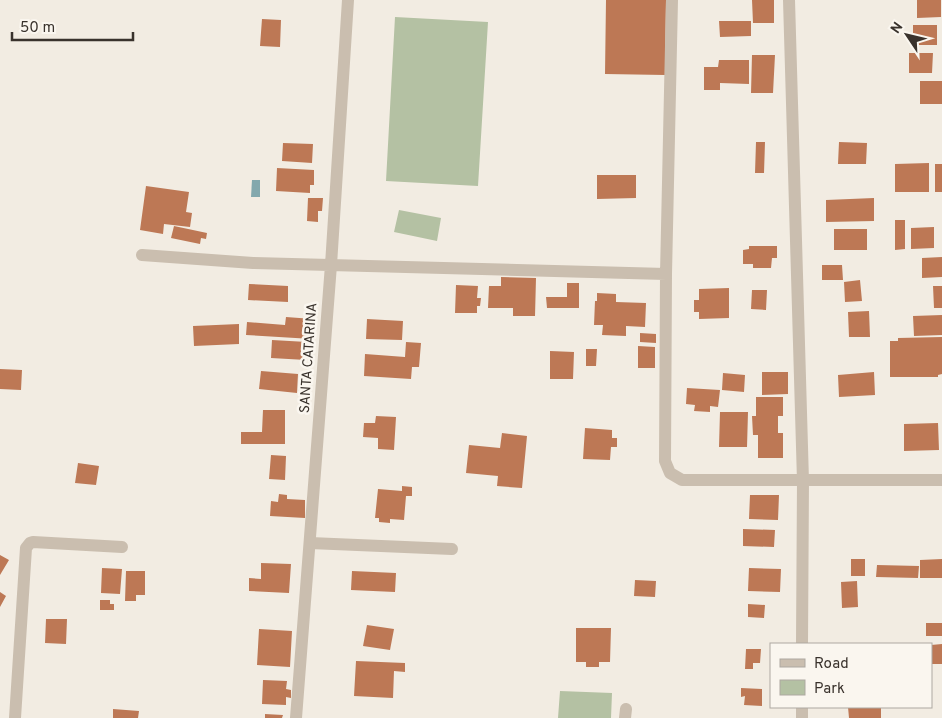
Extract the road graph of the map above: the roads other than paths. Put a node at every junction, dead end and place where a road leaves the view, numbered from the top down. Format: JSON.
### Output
{"nodes":[{"id":1,"x":348,"y":0,"type":"edge"},
{"id":2,"x":672,"y":0,"type":"edge"},
{"id":3,"x":789,"y":0,"type":"edge"},
{"id":4,"x":142,"y":255,"type":"dead end"},
{"id":5,"x":331,"y":265,"type":"junction"},
{"id":6,"x":666,"y":274,"type":"junction"},
{"id":7,"x":942,"y":480,"type":"edge"},
{"id":8,"x":803,"y":481,"type":"junction"},
{"id":9,"x":310,"y":543,"type":"junction"},
{"id":10,"x":122,"y":547,"type":"dead end"},
{"id":11,"x":452,"y":549,"type":"dead end"},
{"id":12,"x":802,"y":643,"type":"edge"},
{"id":13,"x":15,"y":718,"type":"edge"},
{"id":14,"x":296,"y":718,"type":"edge"}],
"edges":[{"from":1,"to":5,"type":"street","name":"SANTA CATARINA"},
{"from":2,"to":6,"type":"street"},
{"from":3,"to":8,"type":"street"},
{"from":4,"to":5,"type":"street"},
{"from":5,"to":6,"type":"street"},
{"from":5,"to":9,"type":"street","name":"SANTA CATARINA"},
{"from":6,"to":8,"type":"street"},
{"from":7,"to":8,"type":"street"},
{"from":8,"to":12,"type":"street"},
{"from":9,"to":11,"type":"street"},
{"from":9,"to":14,"type":"street","name":"SANTA CATARINA"},
{"from":10,"to":13,"type":"street"}]}
